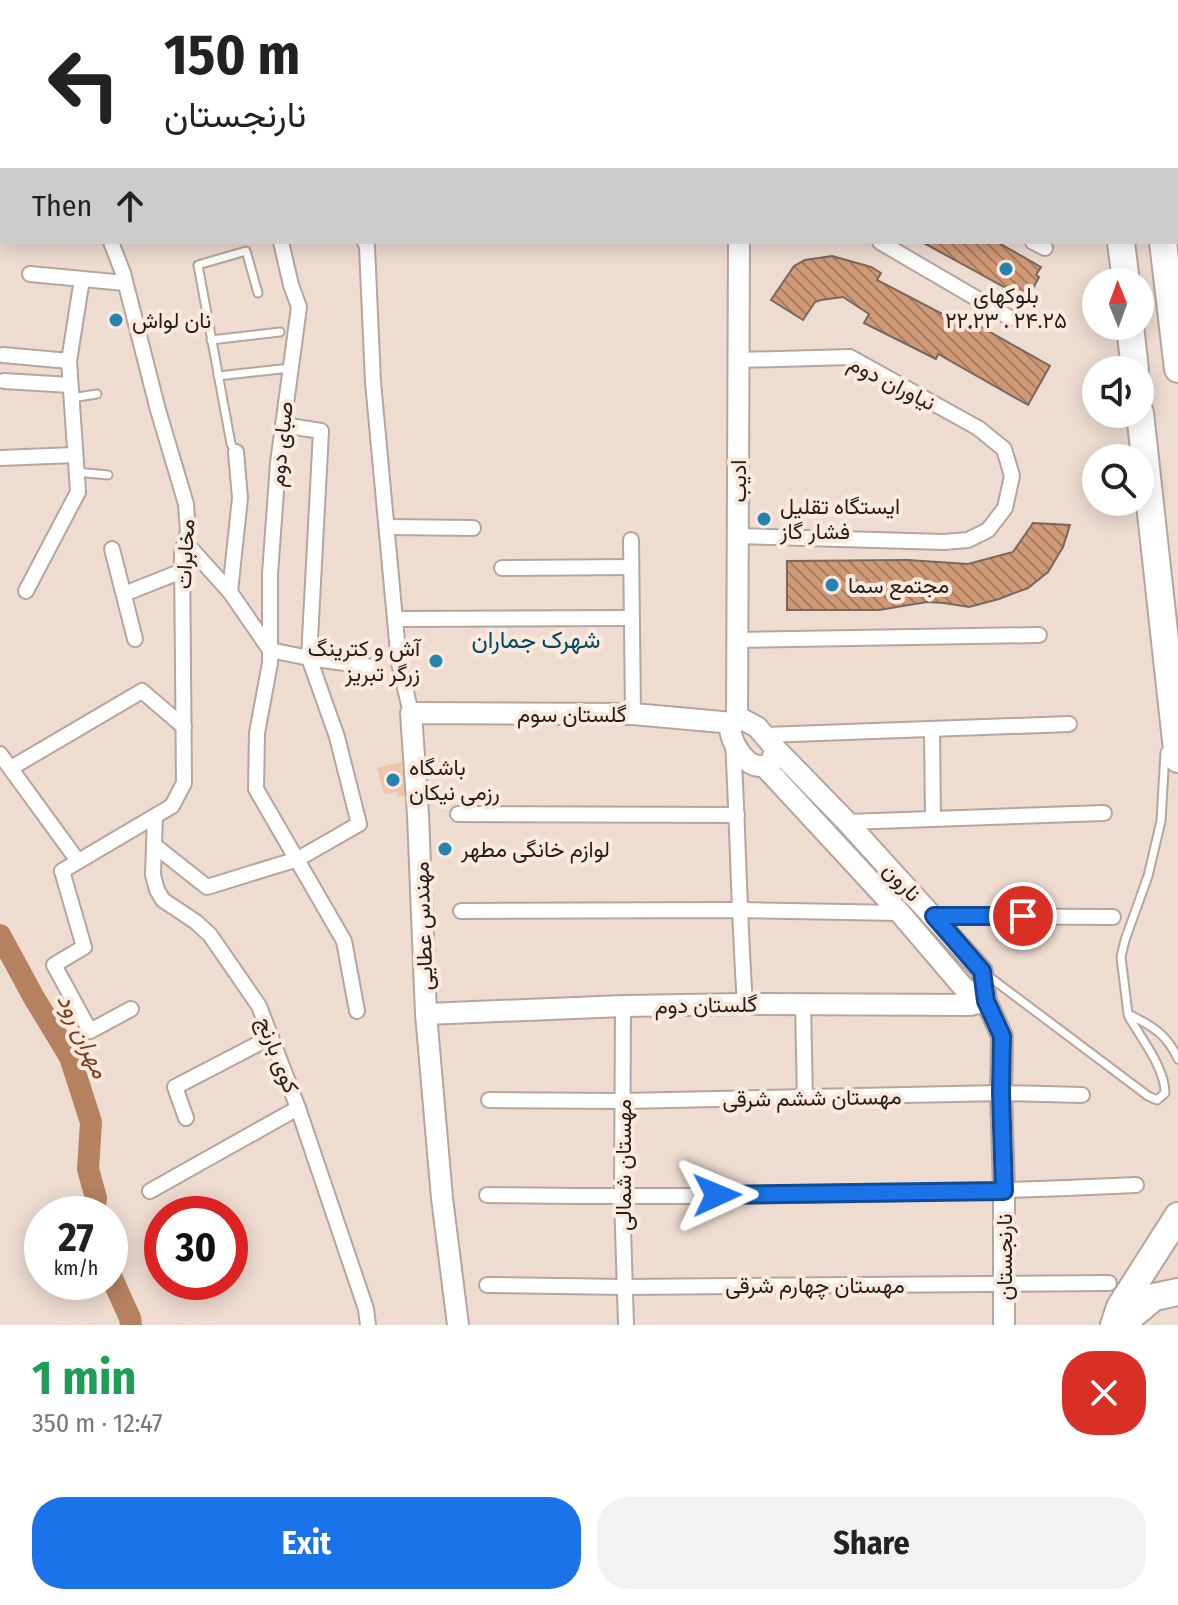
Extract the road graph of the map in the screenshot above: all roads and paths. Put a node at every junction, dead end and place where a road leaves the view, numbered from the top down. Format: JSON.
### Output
{"nodes":[{"id":1,"x":112,"y":244,"type":"edge"},
{"id":2,"x":281,"y":244,"type":"edge"},
{"id":3,"x":366,"y":244,"type":"edge"},
{"id":4,"x":739,"y":244,"type":"edge"},
{"id":5,"x":883,"y":244,"type":"edge"},
{"id":6,"x":1121,"y":244,"type":"edge"},
{"id":7,"x":1163,"y":244,"type":"edge"},
{"id":8,"x":1124,"y":268,"type":"edge"},
{"id":9,"x":30,"y":274,"type":"dead end"},
{"id":10,"x":82,"y":279,"type":"junction"},
{"id":11,"x":125,"y":283,"type":"junction"},
{"id":12,"x":258,"y":293,"type":"dead end"},
{"id":13,"x":1010,"y":318,"type":"dead end"},
{"id":14,"x":280,"y":332,"type":"dead end"},
{"id":15,"x":211,"y":340,"type":"junction"},
{"id":16,"x":3,"y":355,"type":"dead end"},
{"id":17,"x":739,"y":360,"type":"junction"},
{"id":18,"x":69,"y":361,"type":"junction"},
{"id":19,"x":290,"y":368,"type":"junction"},
{"id":20,"x":1178,"y":369,"type":"edge"},
{"id":21,"x":218,"y":376,"type":"junction"},
{"id":22,"x":4,"y":381,"type":"dead end"},
{"id":23,"x":71,"y":392,"type":"junction"},
{"id":24,"x":97,"y":394,"type":"dead end"},
{"id":25,"x":283,"y":425,"type":"junction"},
{"id":26,"x":1142,"y":428,"type":"edge"},
{"id":27,"x":236,"y":452,"type":"joint"},
{"id":28,"x":75,"y":455,"type":"junction"},
{"id":29,"x":0,"y":458,"type":"edge"},
{"id":30,"x":76,"y":472,"type":"junction"},
{"id":31,"x":108,"y":475,"type":"dead end"},
{"id":32,"x":387,"y":527,"type":"junction"},
{"id":33,"x":473,"y":528,"type":"dead end"},
{"id":34,"x":738,"y":536,"type":"junction"},
{"id":35,"x":631,"y":540,"type":"dead end"},
{"id":36,"x":185,"y":542,"type":"junction"},
{"id":37,"x":112,"y":549,"type":"dead end"},
{"id":38,"x":631,"y":567,"type":"junction"},
{"id":39,"x":502,"y":568,"type":"dead end"},
{"id":40,"x":182,"y":571,"type":"junction"},
{"id":41,"x":26,"y":591,"type":"dead end"},
{"id":42,"x":230,"y":592,"type":"junction"},
{"id":43,"x":124,"y":594,"type":"junction"},
{"id":44,"x":632,"y":618,"type":"junction"},
{"id":45,"x":395,"y":619,"type":"junction"},
{"id":46,"x":1039,"y":635,"type":"dead end"},
{"id":47,"x":135,"y":639,"type":"dead end"},
{"id":48,"x":738,"y":640,"type":"junction"},
{"id":49,"x":270,"y":650,"type":"junction"},
{"id":50,"x":309,"y":658,"type":"junction"},
{"id":51,"x":373,"y":667,"type":"dead end"},
{"id":52,"x":1170,"y":686,"type":"junction"},
{"id":53,"x":411,"y":713,"type":"junction"},
{"id":54,"x":633,"y":714,"type":"junction"},
{"id":55,"x":1069,"y":724,"type":"dead end"},
{"id":56,"x":184,"y":727,"type":"junction"},
{"id":57,"x":734,"y":729,"type":"junction"},
{"id":58,"x":932,"y":729,"type":"junction"},
{"id":59,"x":1167,"y":731,"type":"dead end"},
{"id":60,"x":768,"y":750,"type":"junction"},
{"id":61,"x":1172,"y":752,"type":"edge"},
{"id":62,"x":0,"y":754,"type":"edge"},
{"id":63,"x":11,"y":768,"type":"junction"},
{"id":64,"x":1104,"y":813,"type":"dead end"},
{"id":65,"x":458,"y":814,"type":"dead end"},
{"id":66,"x":737,"y":815,"type":"junction"},
{"id":67,"x":155,"y":816,"type":"junction"},
{"id":68,"x":933,"y":819,"type":"junction"},
{"id":69,"x":847,"y":822,"type":"junction"},
{"id":70,"x":154,"y":845,"type":"junction"},
{"id":71,"x":298,"y":859,"type":"junction"},
{"id":72,"x":78,"y":861,"type":"junction"},
{"id":73,"x":739,"y":910,"type":"junction"},
{"id":74,"x":461,"y":911,"type":"dead end"},
{"id":75,"x":900,"y":913,"type":"junction"},
{"id":76,"x":934,"y":916,"type":"junction"},
{"id":77,"x":1113,"y":917,"type":"dead end"},
{"id":78,"x":982,"y":971,"type":"junction"},
{"id":79,"x":986,"y":1001,"type":"junction"},
{"id":80,"x":745,"y":1004,"type":"junction"},
{"id":81,"x":803,"y":1004,"type":"junction"},
{"id":82,"x":623,"y":1006,"type":"junction"},
{"id":83,"x":131,"y":1009,"type":"dead end"},
{"id":84,"x":357,"y":1011,"type":"dead end"},
{"id":85,"x":426,"y":1014,"type":"junction"},
{"id":86,"x":1128,"y":1014,"type":"junction"},
{"id":87,"x":271,"y":1037,"type":"junction"},
{"id":88,"x":1178,"y":1059,"type":"edge"},
{"id":89,"x":1001,"y":1093,"type":"junction"},
{"id":90,"x":1082,"y":1095,"type":"dead end"},
{"id":91,"x":805,"y":1099,"type":"junction"},
{"id":92,"x":489,"y":1100,"type":"dead end"},
{"id":93,"x":623,"y":1101,"type":"junction"},
{"id":94,"x":298,"y":1108,"type":"junction"},
{"id":95,"x":186,"y":1118,"type":"dead end"},
{"id":96,"x":1136,"y":1185,"type":"dead end"},
{"id":97,"x":150,"y":1191,"type":"dead end"},
{"id":98,"x":1004,"y":1191,"type":"junction"},
{"id":99,"x":487,"y":1195,"type":"dead end"},
{"id":100,"x":622,"y":1197,"type":"junction"},
{"id":101,"x":1178,"y":1216,"type":"edge"},
{"id":102,"x":1109,"y":1283,"type":"dead end"},
{"id":103,"x":1004,"y":1284,"type":"junction"},
{"id":104,"x":487,"y":1285,"type":"dead end"},
{"id":105,"x":625,"y":1287,"type":"junction"},
{"id":106,"x":1178,"y":1292,"type":"edge"},
{"id":107,"x":368,"y":1325,"type":"edge"},
{"id":108,"x":458,"y":1325,"type":"edge"},
{"id":109,"x":626,"y":1325,"type":"edge"},
{"id":110,"x":1004,"y":1325,"type":"edge"},
{"id":111,"x":1114,"y":1325,"type":"edge"},
{"id":112,"x":1128,"y":1325,"type":"edge"}],
"edges":[{"from":1,"to":11,"type":"street","name":"مخابرات"},
{"from":2,"to":19,"type":"street","name":"صبای دوم"},
{"from":3,"to":32,"type":"street","name":"مهندس عطایی"},
{"from":4,"to":17,"type":"street","name":"ادیب"},
{"from":5,"to":13,"type":"street"},
{"from":6,"to":8,"type":"highway"},
{"from":7,"to":20,"type":"highway"},
{"from":9,"to":10,"type":"street"},
{"from":10,"to":11,"type":"street"},
{"from":10,"to":18,"type":"street"},
{"from":11,"to":36,"type":"street","name":"مخابرات"},
{"from":12,"to":15,"type":"lane"},
{"from":14,"to":15,"type":"lane"},
{"from":15,"to":21,"type":"lane"},
{"from":16,"to":18,"type":"street"},
{"from":17,"to":34,"type":"street","name":"ادیب"},
{"from":17,"to":34,"type":"street","name":"نیاوران دوم"},
{"from":18,"to":23,"type":"street"},
{"from":19,"to":21,"type":"lane"},
{"from":19,"to":25,"type":"street","name":"صبای دوم"},
{"from":21,"to":27,"type":"lane"},
{"from":22,"to":23,"type":"street"},
{"from":23,"to":24,"type":"lane"},
{"from":23,"to":28,"type":"street"},
{"from":25,"to":49,"type":"street","name":"صبای دوم"},
{"from":25,"to":50,"type":"street"},
{"from":26,"to":52,"type":"highway"},
{"from":27,"to":42,"type":"street"},
{"from":28,"to":29,"type":"street"},
{"from":28,"to":30,"type":"street"},
{"from":30,"to":31,"type":"lane"},
{"from":30,"to":41,"type":"street"},
{"from":32,"to":33,"type":"street"},
{"from":32,"to":45,"type":"street","name":"مهندس عطایی"},
{"from":34,"to":48,"type":"street","name":"ادیب"},
{"from":35,"to":38,"type":"street"},
{"from":36,"to":40,"type":"street","name":"مخابرات"},
{"from":36,"to":42,"type":"street"},
{"from":37,"to":43,"type":"street"},
{"from":38,"to":39,"type":"street"},
{"from":38,"to":44,"type":"street"},
{"from":40,"to":43,"type":"street"},
{"from":40,"to":56,"type":"street","name":"مخابرات"},
{"from":42,"to":49,"type":"street"},
{"from":43,"to":47,"type":"street"},
{"from":44,"to":45,"type":"street"},
{"from":44,"to":54,"type":"street"},
{"from":45,"to":53,"type":"street","name":"مهندس عطایی"},
{"from":46,"to":48,"type":"street"},
{"from":48,"to":57,"type":"street","name":"ادیب"},
{"from":49,"to":50,"type":"street"},
{"from":49,"to":71,"type":"street","name":"صبای دوم"},
{"from":50,"to":51,"type":"street"},
{"from":50,"to":71,"type":"street"},
{"from":52,"to":59,"type":"lane"},
{"from":52,"to":61,"type":"highway"},
{"from":53,"to":54,"type":"street","name":"گلستان سوم"},
{"from":53,"to":85,"type":"street","name":"مهندس عطایی"},
{"from":54,"to":57,"type":"street","name":"گلستان سوم"},
{"from":55,"to":58,"type":"street"},
{"from":56,"to":63,"type":"street"},
{"from":56,"to":67,"type":"street","name":"مخابرات"},
{"from":57,"to":60,"type":"street"},
{"from":57,"to":60,"type":"street"},
{"from":57,"to":66,"type":"street"},
{"from":58,"to":60,"type":"street"},
{"from":58,"to":68,"type":"street"},
{"from":60,"to":69,"type":"street","name":"نارون"},
{"from":60,"to":75,"type":"street","name":"نارون"},
{"from":61,"to":86,"type":"lane"},
{"from":62,"to":63,"type":"street"},
{"from":63,"to":72,"type":"street"},
{"from":64,"to":68,"type":"street"},
{"from":65,"to":66,"type":"street"},
{"from":66,"to":73,"type":"street"},
{"from":67,"to":70,"type":"street","name":"کوی بارنج"},
{"from":67,"to":72,"type":"street","name":"مخابرات"},
{"from":68,"to":69,"type":"street"},
{"from":69,"to":76,"type":"street","name":"نارون"},
{"from":70,"to":71,"type":"street"},
{"from":70,"to":87,"type":"street","name":"کوی بارنج"},
{"from":71,"to":84,"type":"street","name":"صبای دوم"},
{"from":72,"to":83,"type":"street"},
{"from":73,"to":74,"type":"street"},
{"from":73,"to":75,"type":"street"},
{"from":73,"to":80,"type":"street"},
{"from":75,"to":79,"type":"street","name":"نارون"},
{"from":76,"to":77,"type":"street"},
{"from":76,"to":78,"type":"street","name":"نارون"},
{"from":78,"to":79,"type":"street"},
{"from":78,"to":86,"type":"lane"},
{"from":79,"to":81,"type":"street","name":"گلستان دوم"},
{"from":79,"to":89,"type":"street","name":"نارنجستان"},
{"from":80,"to":81,"type":"street","name":"گلستان دوم"},
{"from":80,"to":82,"type":"street","name":"گلستان دوم"},
{"from":81,"to":91,"type":"street"},
{"from":82,"to":85,"type":"street","name":"گلستان دوم"},
{"from":82,"to":93,"type":"street","name":"مهستان شمالی"},
{"from":85,"to":108,"type":"street","name":"مهندس عطایی"},
{"from":86,"to":88,"type":"lane"},
{"from":87,"to":94,"type":"street","name":"کوی بارنج"},
{"from":87,"to":95,"type":"street"},
{"from":89,"to":90,"type":"street","name":"مهستان ششم شرقی"},
{"from":89,"to":91,"type":"street","name":"مهستان ششم شرقی"},
{"from":89,"to":98,"type":"street","name":"نارنجستان"},
{"from":91,"to":93,"type":"street","name":"مهستان ششم شرقی"},
{"from":92,"to":93,"type":"street","name":"مهستان ششم شرقی"},
{"from":93,"to":100,"type":"street","name":"مهستان شمالی"},
{"from":94,"to":97,"type":"street"},
{"from":94,"to":107,"type":"street","name":"کوی بارنج"},
{"from":96,"to":98,"type":"street"},
{"from":98,"to":100,"type":"street"},
{"from":98,"to":103,"type":"street","name":"نارنجستان"},
{"from":99,"to":100,"type":"street"},
{"from":100,"to":105,"type":"street","name":"مهستان شمالی"},
{"from":101,"to":111,"type":"highway"},
{"from":102,"to":103,"type":"street","name":"مهستان چهارم شرقی"},
{"from":103,"to":105,"type":"street","name":"مهستان چهارم شرقی"},
{"from":103,"to":110,"type":"street","name":"نارنجستان"},
{"from":104,"to":105,"type":"street","name":"مهستان چهارم شرقی"},
{"from":105,"to":109,"type":"street","name":"مهستان شمالی"},
{"from":106,"to":112,"type":"highway"}]}
